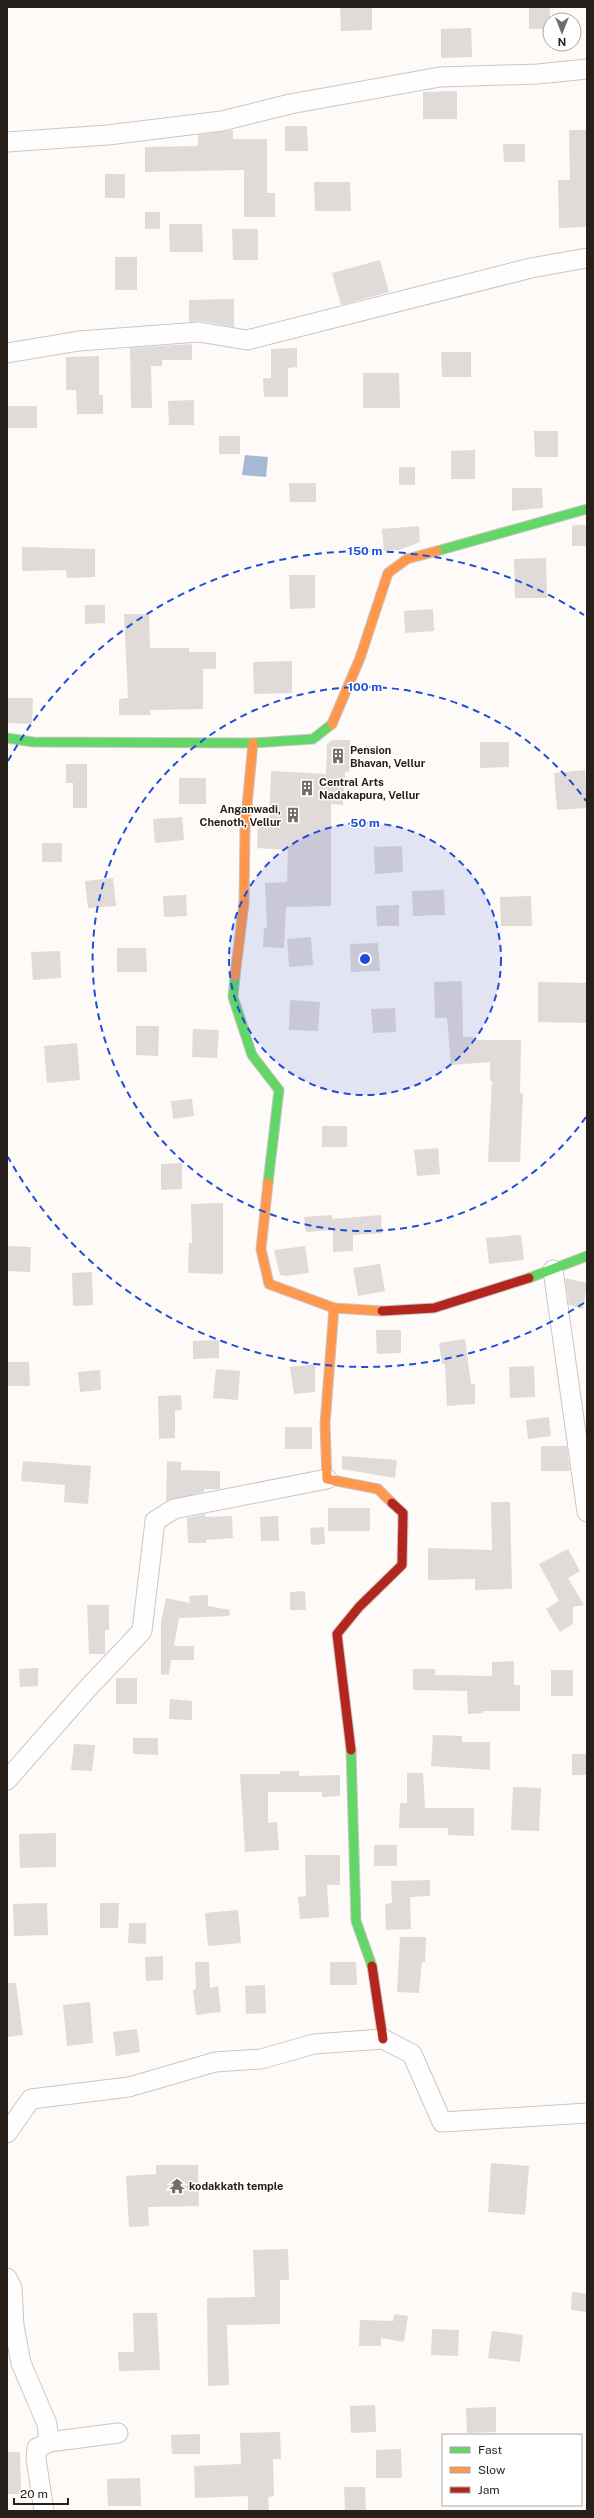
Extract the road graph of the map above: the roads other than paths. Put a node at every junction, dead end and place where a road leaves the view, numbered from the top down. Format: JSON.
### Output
{"nodes":[{"id":1,"x":587,"y":69,"type":"edge"},
{"id":2,"x":7,"y":142,"type":"edge"},
{"id":3,"x":587,"y":258,"type":"edge"},
{"id":4,"x":7,"y":352,"type":"edge"},
{"id":5,"x":587,"y":509,"type":"edge"},
{"id":6,"x":7,"y":738,"type":"edge"},
{"id":7,"x":252,"y":743,"type":"junction"},
{"id":8,"x":587,"y":1256,"type":"edge"},
{"id":9,"x":553,"y":1270,"type":"junction"},
{"id":10,"x":334,"y":1308,"type":"junction"},
{"id":11,"x":327,"y":1480,"type":"junction"},
{"id":12,"x":587,"y":1512,"type":"edge"},
{"id":13,"x":7,"y":1780,"type":"edge"},
{"id":14,"x":383,"y":2039,"type":"junction"},
{"id":15,"x":587,"y":2113,"type":"edge"},
{"id":16,"x":7,"y":2133,"type":"edge"},
{"id":17,"x":7,"y":2278,"type":"edge"},
{"id":18,"x":118,"y":2433,"type":"dead end"},
{"id":19,"x":49,"y":2442,"type":"junction"},
{"id":20,"x":44,"y":2511,"type":"edge"}],
"edges":[{"from":1,"to":2,"type":"street"},
{"from":3,"to":4,"type":"street"},
{"from":5,"to":7,"type":"street"},
{"from":6,"to":7,"type":"street"},
{"from":7,"to":10,"type":"street"},
{"from":8,"to":9,"type":"street"},
{"from":9,"to":10,"type":"street"},
{"from":9,"to":12,"type":"street"},
{"from":10,"to":11,"type":"street"},
{"from":11,"to":13,"type":"street"},
{"from":11,"to":14,"type":"street"},
{"from":14,"to":15,"type":"street"},
{"from":14,"to":16,"type":"street"},
{"from":17,"to":19,"type":"street"},
{"from":18,"to":19,"type":"street"},
{"from":19,"to":20,"type":"street"}]}
